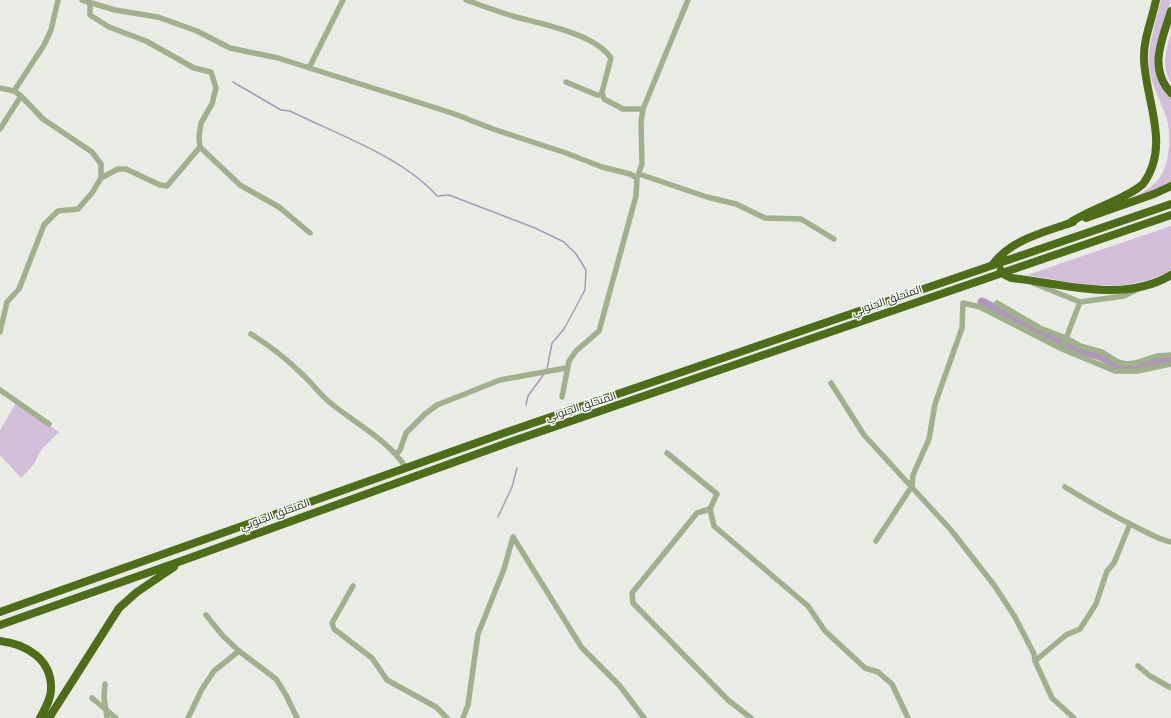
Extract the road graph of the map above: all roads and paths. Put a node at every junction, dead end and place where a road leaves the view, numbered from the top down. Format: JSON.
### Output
{"nodes":[{"id":1,"x":58,"y":0,"type":"edge"},
{"id":2,"x":82,"y":0,"type":"edge"},
{"id":3,"x":343,"y":0,"type":"edge"},
{"id":4,"x":466,"y":0,"type":"edge"},
{"id":5,"x":688,"y":0,"type":"edge"},
{"id":6,"x":1156,"y":0,"type":"edge"},
{"id":7,"x":90,"y":3,"type":"junction"},
{"id":8,"x":1171,"y":11,"type":"edge"},
{"id":9,"x":309,"y":68,"type":"junction"},
{"id":10,"x":566,"y":82,"type":"dead end"},
{"id":11,"x":0,"y":88,"type":"edge"},
{"id":12,"x":14,"y":91,"type":"junction"},
{"id":13,"x":1171,"y":94,"type":"edge"},
{"id":14,"x":602,"y":95,"type":"junction"},
{"id":15,"x":21,"y":96,"type":"junction"},
{"id":16,"x":643,"y":109,"type":"junction"},
{"id":17,"x":0,"y":129,"type":"edge"},
{"id":18,"x":200,"y":146,"type":"junction"},
{"id":19,"x":638,"y":176,"type":"junction"},
{"id":20,"x":101,"y":178,"type":"junction"},
{"id":21,"x":1171,"y":186,"type":"edge"},
{"id":22,"x":1171,"y":204,"type":"edge"},
{"id":23,"x":1171,"y":215,"type":"edge"},
{"id":24,"x":1068,"y":224,"type":"junction"},
{"id":25,"x":310,"y":233,"type":"dead end"},
{"id":26,"x":834,"y":239,"type":"dead end"},
{"id":27,"x":996,"y":263,"type":"junction"},
{"id":28,"x":1002,"y":273,"type":"junction"},
{"id":29,"x":1171,"y":275,"type":"edge"},
{"id":30,"x":1030,"y":280,"type":"junction"},
{"id":31,"x":1142,"y":287,"type":"junction"},
{"id":32,"x":1080,"y":302,"type":"junction"},
{"id":33,"x":997,"y":303,"type":"dead end"},
{"id":34,"x":0,"y":332,"type":"edge"},
{"id":35,"x":251,"y":334,"type":"dead end"},
{"id":36,"x":1066,"y":338,"type":"junction"},
{"id":37,"x":1062,"y":349,"type":"junction"},
{"id":38,"x":1171,"y":355,"type":"edge"},
{"id":39,"x":1171,"y":364,"type":"edge"},
{"id":40,"x":566,"y":368,"type":"junction"},
{"id":41,"x":831,"y":383,"type":"dead end"},
{"id":42,"x":0,"y":390,"type":"edge"},
{"id":43,"x":562,"y":397,"type":"dead end"},
{"id":44,"x":49,"y":424,"type":"dead end"},
{"id":45,"x":667,"y":453,"type":"dead end"},
{"id":46,"x":396,"y":454,"type":"junction"},
{"id":47,"x":406,"y":468,"type":"junction"},
{"id":48,"x":912,"y":486,"type":"junction"},
{"id":49,"x":1064,"y":487,"type":"dead end"},
{"id":50,"x":710,"y":509,"type":"junction"},
{"id":51,"x":1130,"y":524,"type":"junction"},
{"id":52,"x":876,"y":541,"type":"dead end"},
{"id":53,"x":1171,"y":542,"type":"edge"},
{"id":54,"x":184,"y":560,"type":"junction"},
{"id":55,"x":353,"y":586,"type":"dead end"},
{"id":56,"x":0,"y":612,"type":"edge"},
{"id":57,"x":206,"y":615,"type":"dead end"},
{"id":58,"x":0,"y":625,"type":"edge"},
{"id":59,"x":0,"y":641,"type":"edge"},
{"id":60,"x":239,"y":651,"type":"junction"},
{"id":61,"x":1035,"y":661,"type":"junction"},
{"id":62,"x":1138,"y":666,"type":"dead end"},
{"id":63,"x":105,"y":684,"type":"dead end"},
{"id":64,"x":1171,"y":688,"type":"edge"},
{"id":65,"x":92,"y":698,"type":"dead end"},
{"id":66,"x":107,"y":715,"type":"edge"},
{"id":67,"x":40,"y":718,"type":"edge"},
{"id":68,"x":49,"y":718,"type":"edge"},
{"id":69,"x":116,"y":718,"type":"edge"},
{"id":70,"x":188,"y":718,"type":"edge"},
{"id":71,"x":297,"y":718,"type":"edge"},
{"id":72,"x":447,"y":718,"type":"edge"},
{"id":73,"x":463,"y":718,"type":"edge"},
{"id":74,"x":644,"y":718,"type":"edge"},
{"id":75,"x":751,"y":718,"type":"edge"},
{"id":76,"x":908,"y":718,"type":"edge"},
{"id":77,"x":1074,"y":718,"type":"edge"}],
"edges":[{"from":1,"to":12,"type":"street"},
{"from":2,"to":7,"type":"street"},
{"from":3,"to":9,"type":"street"},
{"from":4,"to":14,"type":"street"},
{"from":5,"to":16,"type":"street"},
{"from":6,"to":24,"type":"highway"},
{"from":7,"to":9,"type":"street"},
{"from":7,"to":18,"type":"street"},
{"from":8,"to":13,"type":"highway"},
{"from":9,"to":19,"type":"street"},
{"from":10,"to":14,"type":"street"},
{"from":11,"to":12,"type":"street"},
{"from":12,"to":15,"type":"street"},
{"from":14,"to":16,"type":"street"},
{"from":15,"to":17,"type":"street"},
{"from":15,"to":20,"type":"street"},
{"from":16,"to":19,"type":"street"},
{"from":18,"to":20,"type":"street"},
{"from":18,"to":25,"type":"street"},
{"from":19,"to":26,"type":"street"},
{"from":19,"to":40,"type":"street"},
{"from":20,"to":34,"type":"street"},
{"from":21,"to":24,"type":"highway"},
{"from":22,"to":27,"type":"highway","name":"المتحلق الجنوبي"},
{"from":23,"to":28,"type":"highway","name":"المتحلق الجنوبي"},
{"from":24,"to":27,"type":"highway"},
{"from":27,"to":28,"type":"highway"},
{"from":27,"to":47,"type":"highway","name":"المتحلق الجنوبي"},
{"from":28,"to":30,"type":"highway"},
{"from":28,"to":54,"type":"highway","name":"المتحلق الجنوبي"},
{"from":29,"to":31,"type":"highway"},
{"from":30,"to":31,"type":"highway"},
{"from":30,"to":32,"type":"street"},
{"from":31,"to":32,"type":"street"},
{"from":32,"to":36,"type":"street"},
{"from":33,"to":36,"type":"street"},
{"from":35,"to":46,"type":"street"},
{"from":36,"to":37,"type":"street"},
{"from":36,"to":38,"type":"street"},
{"from":37,"to":39,"type":"street"},
{"from":37,"to":48,"type":"street"},
{"from":40,"to":43,"type":"street"},
{"from":40,"to":46,"type":"street"},
{"from":41,"to":48,"type":"street"},
{"from":42,"to":44,"type":"street"},
{"from":45,"to":50,"type":"street"},
{"from":46,"to":47,"type":"street"},
{"from":47,"to":56,"type":"highway","name":"المتحلق الجنوبي"},
{"from":48,"to":52,"type":"street"},
{"from":48,"to":61,"type":"street"},
{"from":49,"to":51,"type":"street"},
{"from":50,"to":75,"type":"street"},
{"from":50,"to":76,"type":"street"},
{"from":51,"to":53,"type":"street"},
{"from":51,"to":61,"type":"street"},
{"from":54,"to":58,"type":"highway","name":"المتحلق الجنوبي"},
{"from":54,"to":68,"type":"highway"},
{"from":55,"to":72,"type":"street"},
{"from":57,"to":60,"type":"street"},
{"from":59,"to":67,"type":"highway"},
{"from":60,"to":70,"type":"street"},
{"from":60,"to":71,"type":"street"},
{"from":61,"to":77,"type":"street"},
{"from":62,"to":64,"type":"street"},
{"from":63,"to":66,"type":"street"},
{"from":65,"to":66,"type":"street"},
{"from":66,"to":69,"type":"street"},
{"from":73,"to":74,"type":"street"}]}
